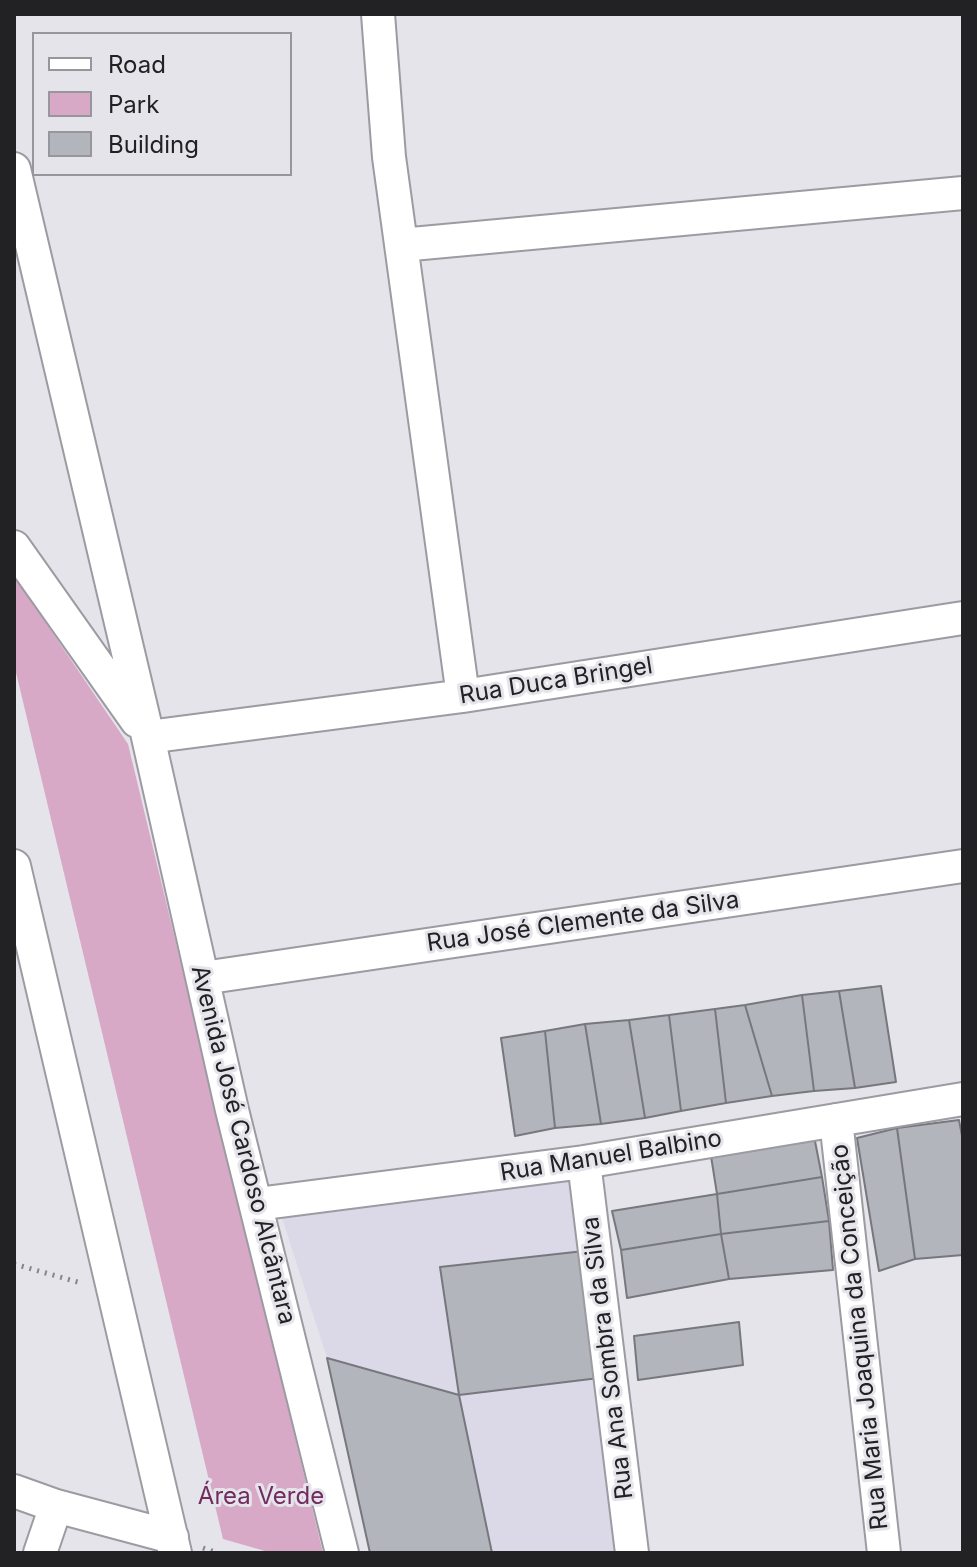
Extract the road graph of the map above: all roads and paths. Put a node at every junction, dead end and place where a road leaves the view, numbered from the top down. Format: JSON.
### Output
{"nodes":[{"id":1,"x":378,"y":14,"type":"edge"},
{"id":2,"x":14,"y":169,"type":"edge"},
{"id":3,"x":963,"y":193,"type":"edge"},
{"id":4,"x":401,"y":245,"type":"junction"},
{"id":5,"x":14,"y":547,"type":"edge"},
{"id":6,"x":963,"y":618,"type":"edge"},
{"id":7,"x":463,"y":696,"type":"junction"},
{"id":8,"x":148,"y":737,"type":"junction"},
{"id":9,"x":14,"y":866,"type":"edge"},
{"id":10,"x":963,"y":866,"type":"edge"},
{"id":11,"x":203,"y":978,"type":"junction"},
{"id":12,"x":963,"y":1099,"type":"edge"},
{"id":13,"x":836,"y":1120,"type":"junction"},
{"id":14,"x":584,"y":1162,"type":"junction"},
{"id":15,"x":257,"y":1204,"type":"junction"},
{"id":16,"x":14,"y":1264,"type":"edge"},
{"id":17,"x":112,"y":1292,"type":"junction"},
{"id":18,"x":14,"y":1491,"type":"edge"},
{"id":19,"x":56,"y":1506,"type":"junction"},
{"id":20,"x":174,"y":1545,"type":"edge"},
{"id":21,"x":40,"y":1553,"type":"edge"},
{"id":22,"x":342,"y":1553,"type":"edge"},
{"id":23,"x":632,"y":1553,"type":"edge"},
{"id":24,"x":884,"y":1553,"type":"edge"}],
"edges":[{"from":1,"to":4,"type":"street"},
{"from":2,"to":8,"type":"street","name":"Avenida José Cardoso Alcântara"},
{"from":3,"to":4,"type":"street"},
{"from":4,"to":7,"type":"street"},
{"from":5,"to":8,"type":"street"},
{"from":6,"to":7,"type":"street","name":"Rua Duca Bringel"},
{"from":7,"to":8,"type":"street","name":"Rua Duca Bringel"},
{"from":8,"to":11,"type":"street","name":"Avenida José Cardoso Alcântara"},
{"from":9,"to":17,"type":"street"},
{"from":10,"to":11,"type":"street","name":"Rua José Clemente da Silva"},
{"from":11,"to":15,"type":"street","name":"Avenida José Cardoso Alcântara"},
{"from":12,"to":13,"type":"street","name":"Rua Manuel Balbino"},
{"from":13,"to":14,"type":"street","name":"Rua Manuel Balbino"},
{"from":13,"to":24,"type":"street","name":"Rua Maria Joaquina da Conceição"},
{"from":14,"to":15,"type":"street","name":"Rua Manuel Balbino"},
{"from":14,"to":23,"type":"street","name":"Rua Ana Sombra da Silva"},
{"from":15,"to":22,"type":"street","name":"Avenida José Cardoso Alcântara"},
{"from":16,"to":17,"type":"path"},
{"from":17,"to":20,"type":"street"},
{"from":18,"to":19,"type":"street"},
{"from":19,"to":20,"type":"street"},
{"from":19,"to":21,"type":"street"}]}
